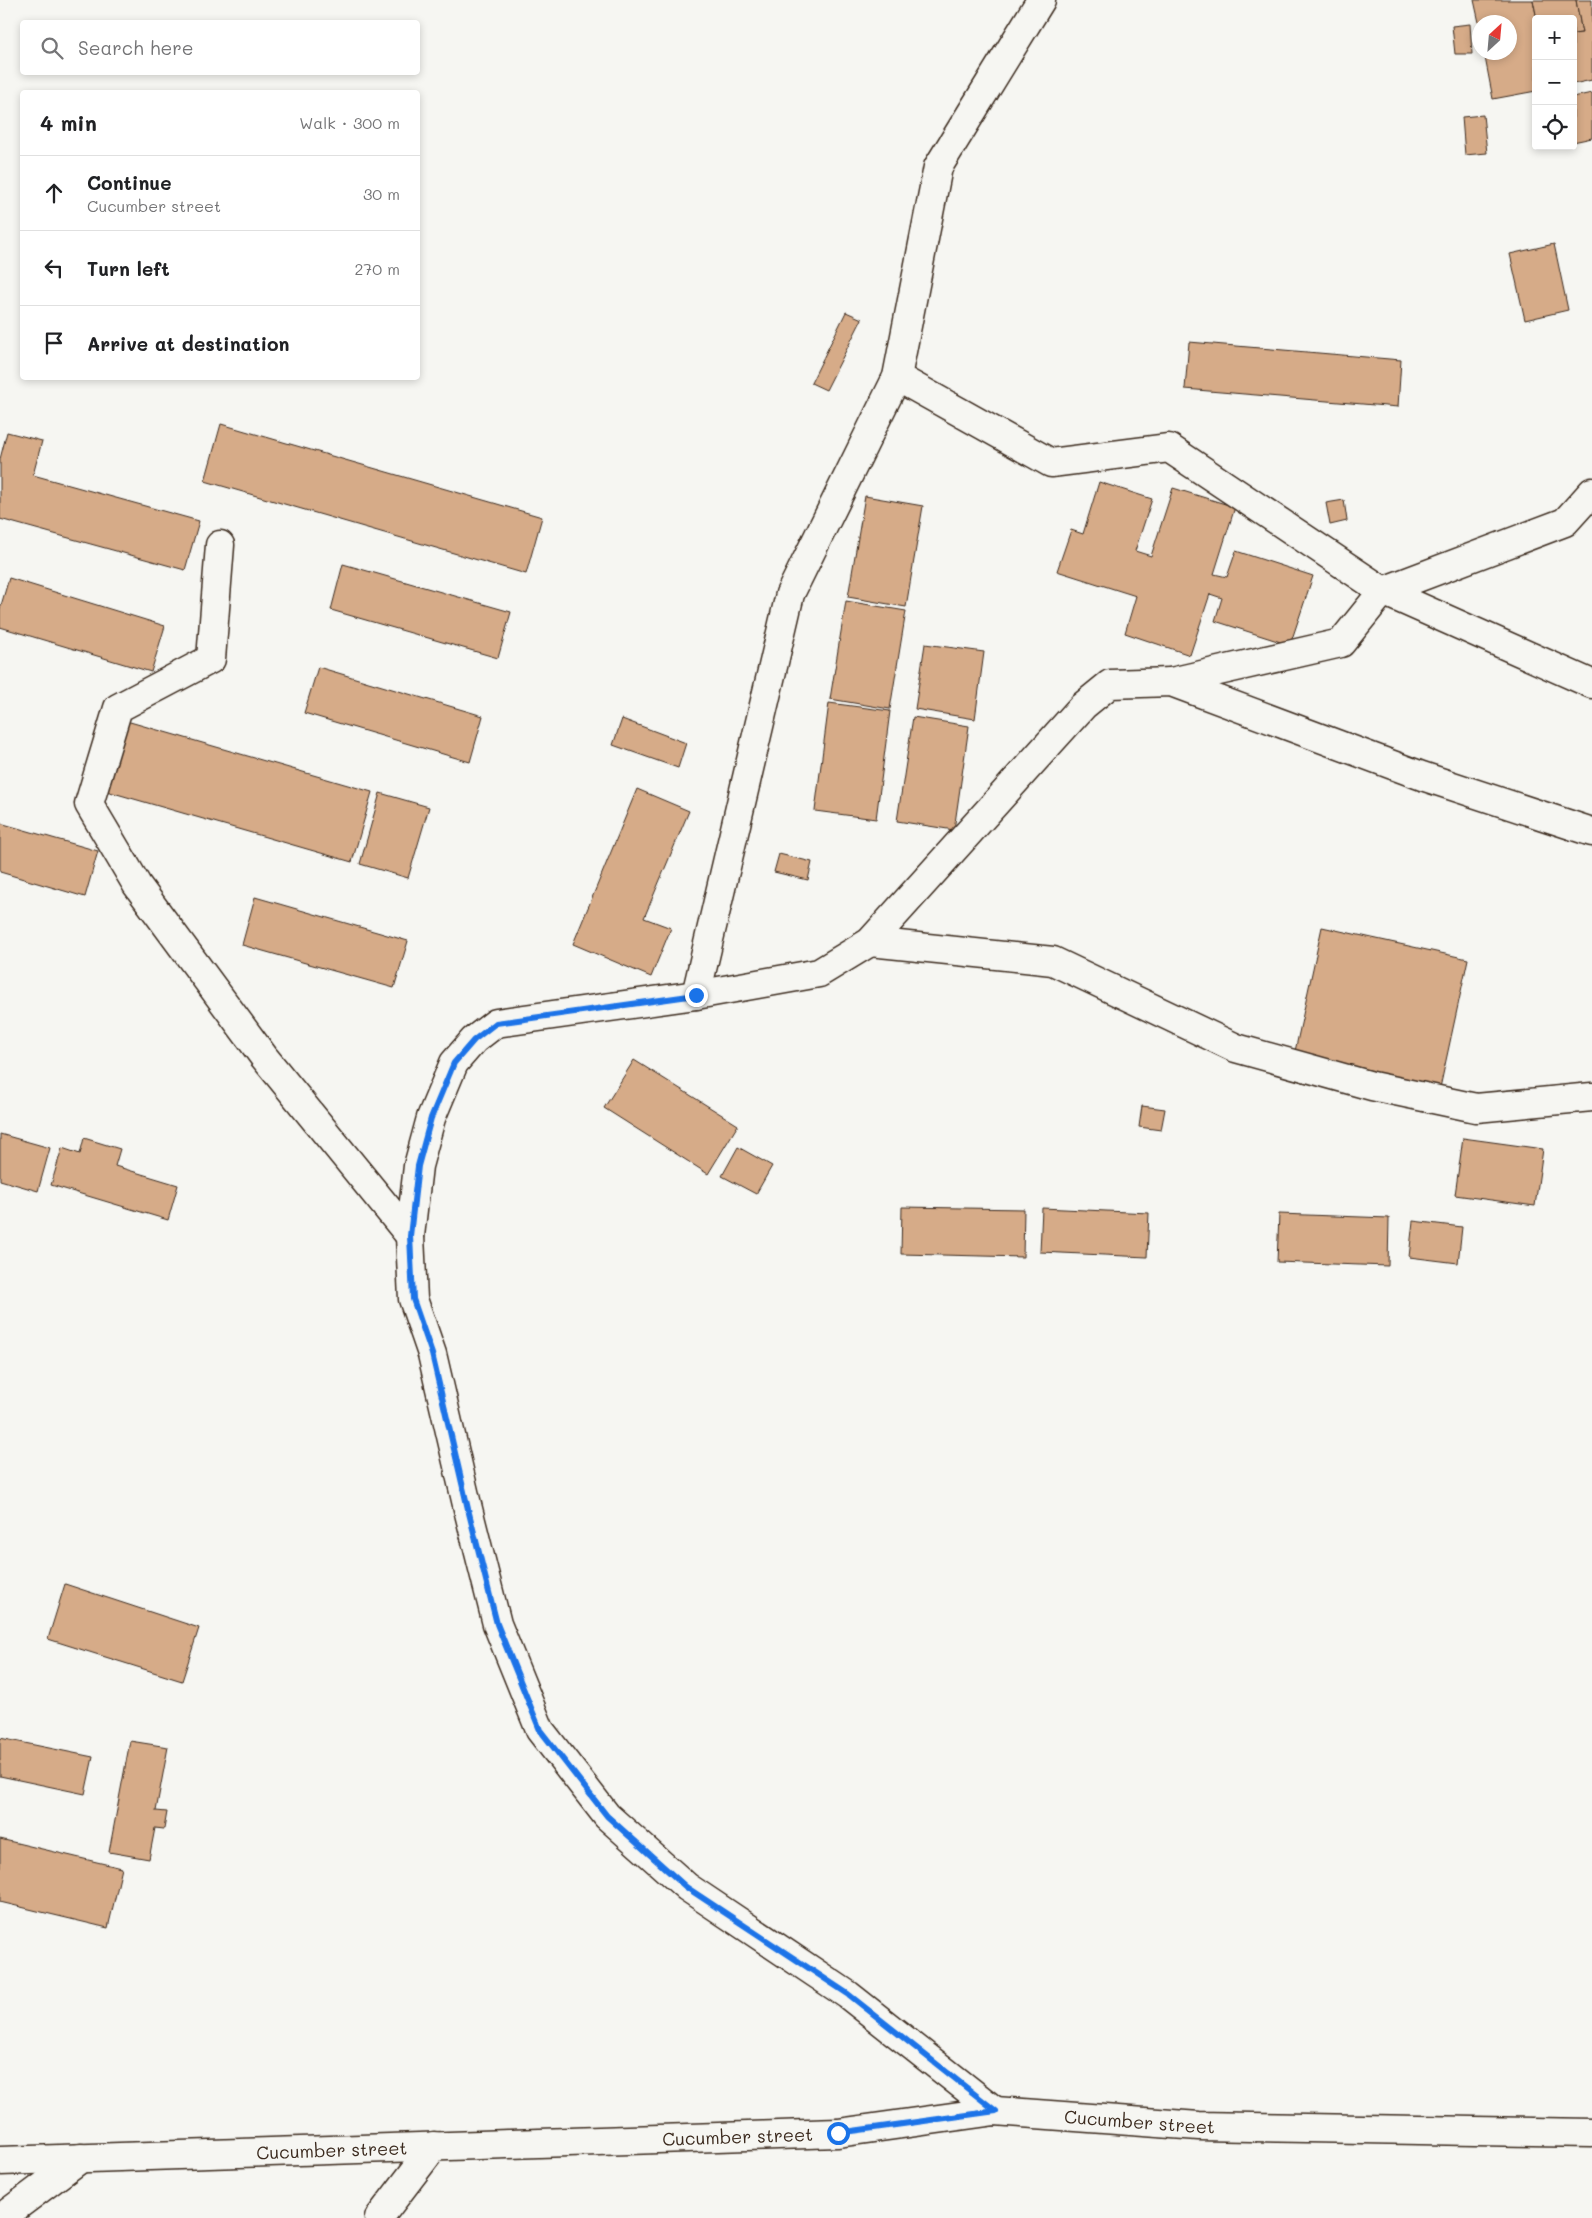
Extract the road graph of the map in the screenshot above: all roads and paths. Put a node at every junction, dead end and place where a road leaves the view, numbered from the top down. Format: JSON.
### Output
{"nodes":[{"id":1,"x":1041,"y":0,"type":"edge"},
{"id":2,"x":898,"y":377,"type":"junction"},
{"id":3,"x":1592,"y":492,"type":"edge"},
{"id":4,"x":220,"y":545,"type":"dead end"},
{"id":5,"x":1383,"y":591,"type":"junction"},
{"id":6,"x":1172,"y":682,"type":"junction"},
{"id":7,"x":1592,"y":684,"type":"edge"},
{"id":8,"x":1592,"y":832,"type":"edge"},
{"id":9,"x":870,"y":942,"type":"junction"},
{"id":10,"x":696,"y":995,"type":"junction"},
{"id":11,"x":1592,"y":1097,"type":"edge"},
{"id":12,"x":410,"y":1236,"type":"junction"},
{"id":13,"x":996,"y":2111,"type":"junction"},
{"id":14,"x":1592,"y":2133,"type":"edge"},
{"id":15,"x":434,"y":2146,"type":"junction"},
{"id":16,"x":81,"y":2158,"type":"junction"},
{"id":17,"x":0,"y":2161,"type":"edge"},
{"id":18,"x":1,"y":2218,"type":"edge"},
{"id":19,"x":379,"y":2218,"type":"edge"}],
"edges":[{"from":1,"to":2,"type":"street"},
{"from":2,"to":5,"type":"street"},
{"from":2,"to":10,"type":"street"},
{"from":3,"to":5,"type":"street"},
{"from":4,"to":12,"type":"street"},
{"from":5,"to":6,"type":"street"},
{"from":5,"to":7,"type":"street"},
{"from":6,"to":8,"type":"street"},
{"from":6,"to":9,"type":"street"},
{"from":9,"to":10,"type":"street"},
{"from":9,"to":11,"type":"street"},
{"from":10,"to":12,"type":"street"},
{"from":12,"to":13,"type":"street"},
{"from":13,"to":14,"type":"street","name":"Cucumber street"},
{"from":13,"to":15,"type":"street","name":"Cucumber street"},
{"from":15,"to":16,"type":"street","name":"Cucumber street"},
{"from":15,"to":19,"type":"street"},
{"from":16,"to":17,"type":"street","name":"Cucumber street"},
{"from":16,"to":18,"type":"street"}]}
